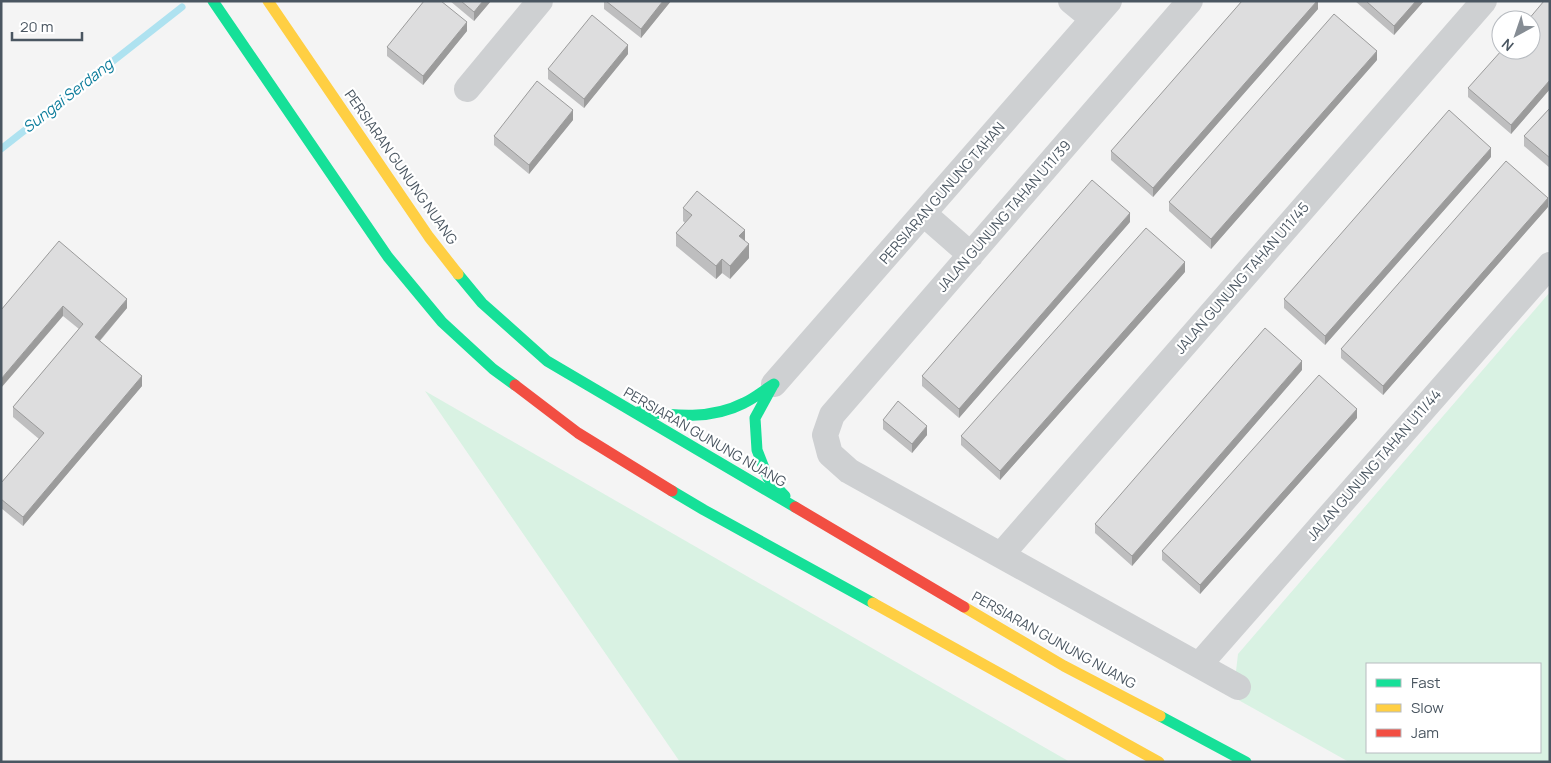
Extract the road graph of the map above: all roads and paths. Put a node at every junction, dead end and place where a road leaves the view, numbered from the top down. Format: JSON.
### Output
{"nodes":[{"id":1,"x":213,"y":1,"type":"edge"},
{"id":2,"x":268,"y":1,"type":"edge"},
{"id":3,"x":540,"y":1,"type":"edge"},
{"id":4,"x":1071,"y":1,"type":"edge"},
{"id":5,"x":1190,"y":1,"type":"edge"},
{"id":6,"x":1484,"y":1,"type":"edge"},
{"id":7,"x":1101,"y":10,"type":"edge"},
{"id":8,"x":467,"y":89,"type":"dead end"},
{"id":9,"x":924,"y":214,"type":"junction"},
{"id":10,"x":971,"y":255,"type":"junction"},
{"id":11,"x":1550,"y":265,"type":"edge"},
{"id":12,"x":774,"y":384,"type":"junction"},
{"id":13,"x":624,"y":408,"type":"junction"},
{"id":14,"x":794,"y":506,"type":"junction"},
{"id":15,"x":1001,"y":555,"type":"junction"},
{"id":16,"x":1199,"y":666,"type":"junction"},
{"id":17,"x":1238,"y":687,"type":"dead end"},
{"id":18,"x":1232,"y":758,"type":"edge"},
{"id":19,"x":1159,"y":762,"type":"edge"}],
"edges":[{"from":1,"to":19,"type":"street"},
{"from":2,"to":13,"type":"street","name":"PERSIARAN GUNUNG NUANG"},
{"from":3,"to":8,"type":"street"},
{"from":4,"to":7,"type":"street"},
{"from":5,"to":10,"type":"street","name":"JALAN GUNUNG TAHAN U11/39"},
{"from":6,"to":15,"type":"street","name":"JALAN GUNUNG TAHAN U11/45"},
{"from":7,"to":9,"type":"street","name":"PERSIARAN GUNUNG TAHAN"},
{"from":9,"to":10,"type":"street"},
{"from":9,"to":12,"type":"street","name":"PERSIARAN GUNUNG TAHAN"},
{"from":10,"to":15,"type":"street","name":"JALAN GUNUNG TAHAN U11/39"},
{"from":11,"to":16,"type":"street","name":"JALAN GUNUNG TAHAN U11/44"},
{"from":12,"to":13,"type":"street"},
{"from":12,"to":14,"type":"street"},
{"from":13,"to":14,"type":"street","name":"PERSIARAN GUNUNG NUANG"},
{"from":14,"to":18,"type":"street","name":"PERSIARAN GUNUNG NUANG"},
{"from":15,"to":16,"type":"street"},
{"from":16,"to":17,"type":"street"}]}
